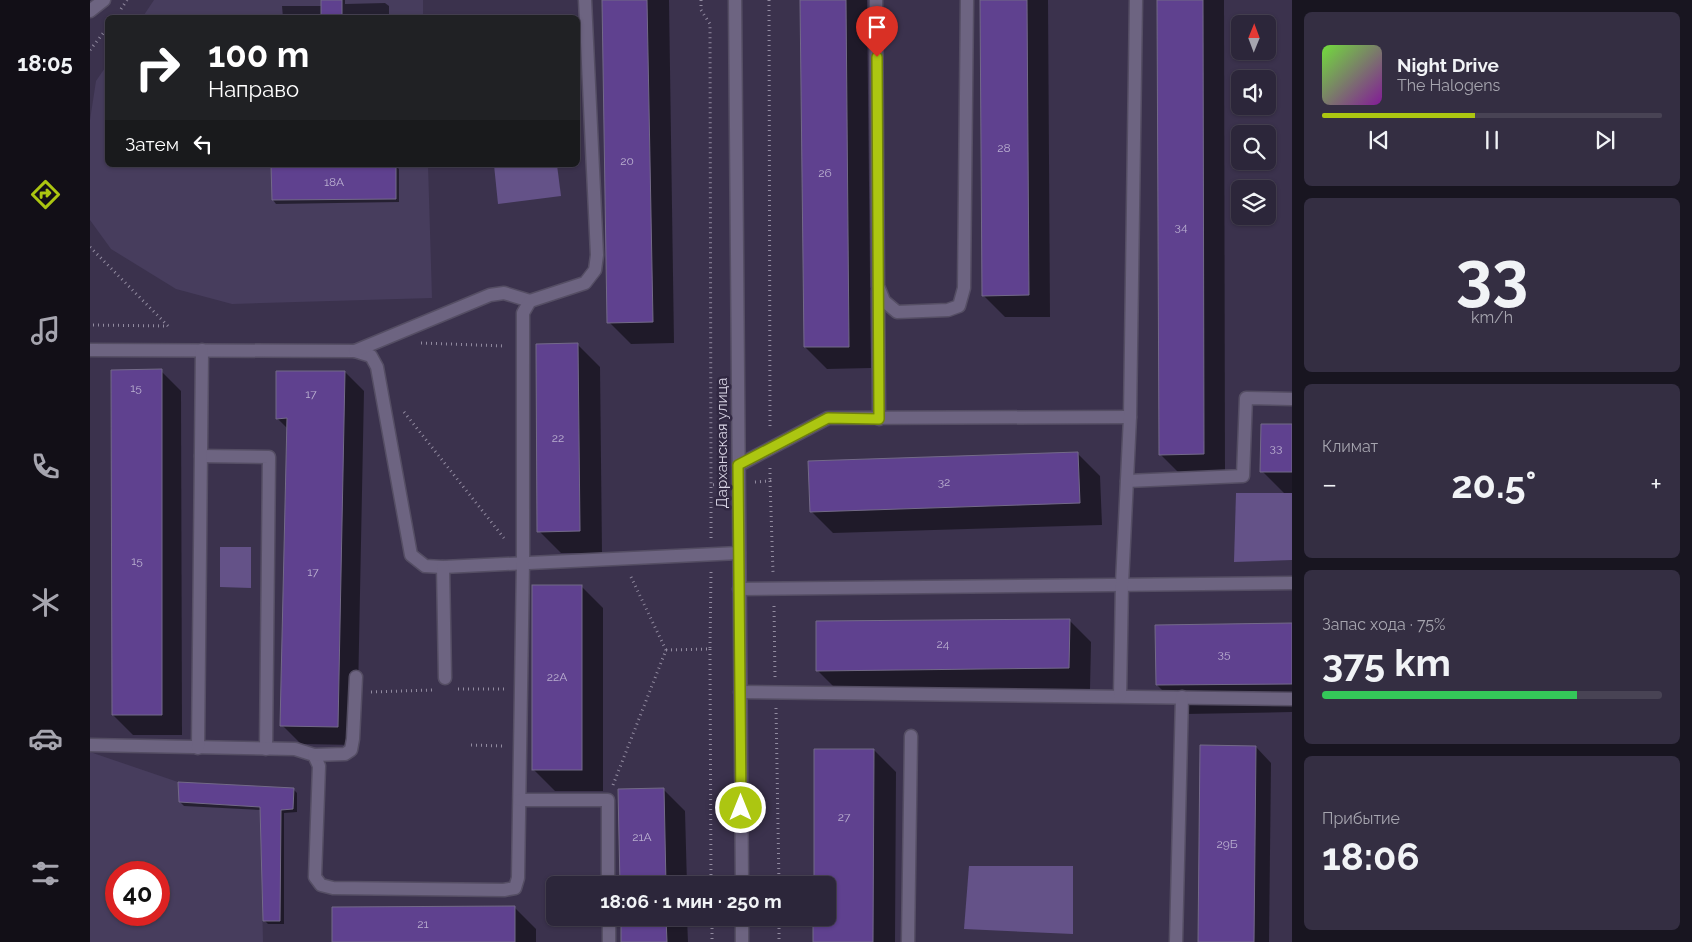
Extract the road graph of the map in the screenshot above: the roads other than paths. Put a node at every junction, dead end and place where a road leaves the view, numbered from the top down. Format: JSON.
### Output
{"nodes":[{"id":1,"x":104,"y":0,"type":"edge"},
{"id":2,"x":585,"y":0,"type":"edge"},
{"id":3,"x":735,"y":0,"type":"edge"},
{"id":4,"x":876,"y":0,"type":"edge"},
{"id":5,"x":967,"y":0,"type":"edge"},
{"id":6,"x":1136,"y":0,"type":"edge"},
{"id":7,"x":90,"y":11,"type":"edge"},
{"id":8,"x":878,"y":286,"type":"junction"},
{"id":9,"x":530,"y":301,"type":"junction"},
{"id":10,"x":90,"y":350,"type":"edge"},
{"id":11,"x":202,"y":350,"type":"junction"},
{"id":12,"x":355,"y":351,"type":"junction"},
{"id":13,"x":1292,"y":398,"type":"edge"},
{"id":14,"x":1130,"y":417,"type":"junction"},
{"id":15,"x":879,"y":419,"type":"junction"},
{"id":16,"x":201,"y":456,"type":"junction"},
{"id":17,"x":738,"y":465,"type":"junction"},
{"id":18,"x":1127,"y":480,"type":"junction"},
{"id":19,"x":739,"y":553,"type":"junction"},
{"id":20,"x":523,"y":562,"type":"junction"},
{"id":21,"x":444,"y":567,"type":"junction"},
{"id":22,"x":1292,"y":583,"type":"edge"},
{"id":23,"x":1122,"y":584,"type":"junction"},
{"id":24,"x":739,"y":589,"type":"junction"},
{"id":25,"x":356,"y":677,"type":"dead end"},
{"id":26,"x":445,"y":684,"type":"road end"},
{"id":27,"x":740,"y":692,"type":"junction"},
{"id":28,"x":1120,"y":696,"type":"junction"},
{"id":29,"x":1182,"y":697,"type":"junction"},
{"id":30,"x":1292,"y":699,"type":"edge"},
{"id":31,"x":911,"y":736,"type":"dead end"},
{"id":32,"x":90,"y":745,"type":"edge"},
{"id":33,"x":198,"y":748,"type":"junction"},
{"id":34,"x":266,"y":749,"type":"junction"},
{"id":35,"x":314,"y":755,"type":"junction"},
{"id":36,"x":520,"y":800,"type":"junction"},
{"id":37,"x":608,"y":876,"type":"edge"},
{"id":38,"x":742,"y":876,"type":"edge"},
{"id":39,"x":609,"y":926,"type":"edge"},
{"id":40,"x":742,"y":926,"type":"edge"},
{"id":41,"x":609,"y":942,"type":"edge"},
{"id":42,"x":742,"y":942,"type":"edge"},
{"id":43,"x":908,"y":942,"type":"edge"},
{"id":44,"x":1176,"y":942,"type":"edge"}],
"edges":[{"from":1,"to":7,"type":"street"},
{"from":2,"to":9,"type":"street"},
{"from":3,"to":17,"type":"street","name":"Дарханская улица"},
{"from":4,"to":8,"type":"street"},
{"from":5,"to":8,"type":"street"},
{"from":6,"to":14,"type":"street"},
{"from":8,"to":15,"type":"street"},
{"from":9,"to":12,"type":"street"},
{"from":9,"to":20,"type":"street"},
{"from":10,"to":11,"type":"street"},
{"from":11,"to":12,"type":"street"},
{"from":11,"to":16,"type":"street"},
{"from":12,"to":21,"type":"street"},
{"from":13,"to":18,"type":"street"},
{"from":14,"to":15,"type":"street"},
{"from":14,"to":18,"type":"street"},
{"from":15,"to":17,"type":"street"},
{"from":16,"to":33,"type":"street"},
{"from":16,"to":34,"type":"street"},
{"from":17,"to":19,"type":"street","name":"Дарханская улица"},
{"from":18,"to":23,"type":"street"},
{"from":19,"to":20,"type":"street"},
{"from":19,"to":24,"type":"street","name":"Дарханская улица"},
{"from":20,"to":21,"type":"street"},
{"from":20,"to":36,"type":"street"},
{"from":21,"to":26,"type":"street"},
{"from":22,"to":23,"type":"street"},
{"from":23,"to":24,"type":"street"},
{"from":23,"to":28,"type":"street"},
{"from":24,"to":27,"type":"street","name":"Дарханская улица"},
{"from":25,"to":35,"type":"street"},
{"from":27,"to":28,"type":"street"},
{"from":27,"to":38,"type":"street","name":"Дарханская улица"},
{"from":28,"to":29,"type":"street"},
{"from":29,"to":30,"type":"street"},
{"from":29,"to":44,"type":"street"},
{"from":31,"to":43,"type":"street"},
{"from":32,"to":33,"type":"street"},
{"from":33,"to":34,"type":"street"},
{"from":34,"to":35,"type":"street"},
{"from":35,"to":36,"type":"street"},
{"from":36,"to":37,"type":"street"},
{"from":39,"to":41,"type":"street"},
{"from":40,"to":42,"type":"street"}]}
